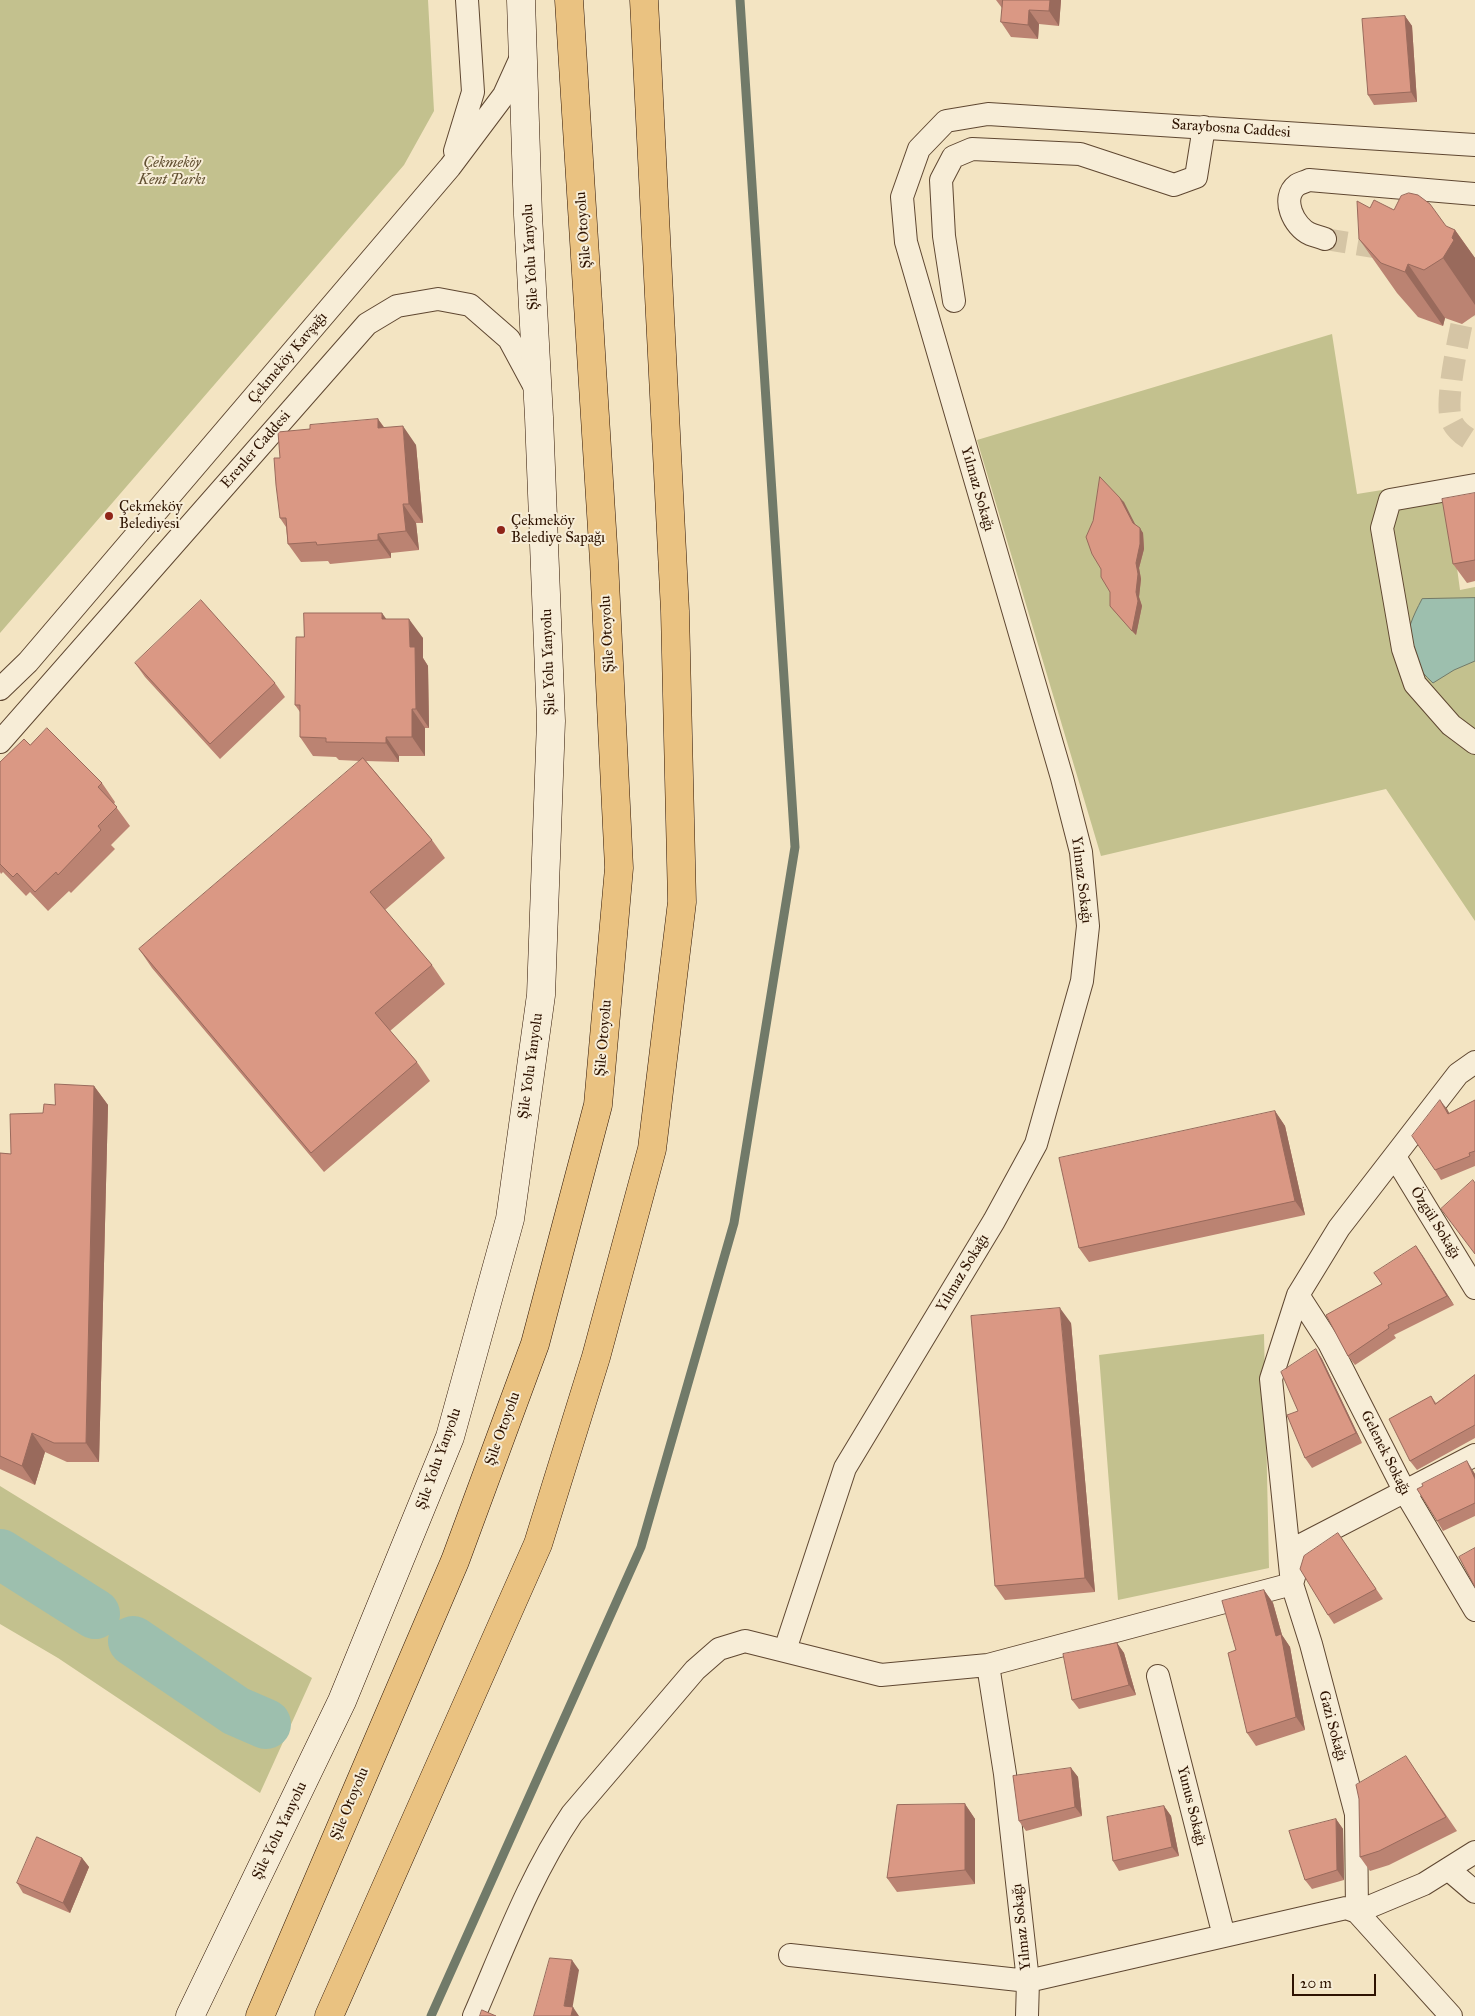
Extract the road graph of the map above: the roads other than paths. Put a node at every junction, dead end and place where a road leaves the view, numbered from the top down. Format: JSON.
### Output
{"nodes":[{"id":1,"x":467,"y":0,"type":"edge"},
{"id":2,"x":521,"y":0,"type":"edge"},
{"id":3,"x":570,"y":0,"type":"edge"},
{"id":4,"x":644,"y":0,"type":"edge"},
{"id":5,"x":523,"y":52,"type":"junction"},
{"id":6,"x":988,"y":114,"type":"joint"},
{"id":7,"x":1204,"y":127,"type":"junction"},
{"id":8,"x":1475,"y":146,"type":"edge"},
{"id":9,"x":450,"y":167,"type":"junction"},
{"id":10,"x":1475,"y":194,"type":"edge"},
{"id":11,"x":1325,"y":239,"type":"tunnel mouth"},
{"id":12,"x":954,"y":301,"type":"dead end"},
{"id":13,"x":538,"y":392,"type":"junction"},
{"id":14,"x":1475,"y":485,"type":"edge"},
{"id":15,"x":0,"y":689,"type":"edge"},
{"id":16,"x":0,"y":742,"type":"edge"},
{"id":17,"x":1475,"y":743,"type":"edge"},
{"id":18,"x":1475,"y":1062,"type":"edge"},
{"id":19,"x":1395,"y":1158,"type":"junction"},
{"id":20,"x":1475,"y":1288,"type":"edge"},
{"id":21,"x":1298,"y":1295,"type":"junction"},
{"id":22,"x":1475,"y":1455,"type":"edge"},
{"id":23,"x":1405,"y":1492,"type":"junction"},
{"id":24,"x":1292,"y":1584,"type":"junction"},
{"id":25,"x":1475,"y":1610,"type":"edge"},
{"id":26,"x":785,"y":1650,"type":"junction"},
{"id":27,"x":988,"y":1665,"type":"junction"},
{"id":28,"x":1158,"y":1676,"type":"dead end"},
{"id":29,"x":1475,"y":1852,"type":"edge"},
{"id":30,"x":1448,"y":1869,"type":"junction"},
{"id":31,"x":1475,"y":1892,"type":"edge"},
{"id":32,"x":1357,"y":1912,"type":"junction"},
{"id":33,"x":1224,"y":1936,"type":"junction"},
{"id":34,"x":790,"y":1955,"type":"dead end"},
{"id":35,"x":1028,"y":1981,"type":"junction"},
{"id":36,"x":190,"y":2016,"type":"edge"},
{"id":37,"x":260,"y":2016,"type":"edge"},
{"id":38,"x":329,"y":2016,"type":"edge"},
{"id":39,"x":474,"y":2016,"type":"edge"},
{"id":40,"x":1027,"y":2016,"type":"edge"},
{"id":41,"x":1451,"y":2016,"type":"edge"}],
"edges":[{"from":1,"to":9,"type":"street"},
{"from":2,"to":5,"type":"main road","name":"Çekmeköy Kavşağı"},
{"from":3,"to":37,"type":"highway","name":"Şile Otoyolu"},
{"from":4,"to":38,"type":"highway"},
{"from":5,"to":9,"type":"street","name":"Çekmeköy Kavşağı"},
{"from":5,"to":13,"type":"main road","name":"Şile Yolu Yanyolu"},
{"from":6,"to":7,"type":"street","name":"Saraybosna Caddesi"},
{"from":6,"to":26,"type":"street","name":"Yılmaz Sokağı"},
{"from":7,"to":8,"type":"street","name":"Saraybosna Caddesi"},
{"from":7,"to":12,"type":"street"},
{"from":9,"to":15,"type":"street","name":"Çekmeköy Kavşağı"},
{"from":10,"to":11,"type":"street"},
{"from":13,"to":16,"type":"street","name":"Erenler Caddesi"},
{"from":13,"to":36,"type":"main road","name":"Şile Yolu Yanyolu"},
{"from":14,"to":17,"type":"street"},
{"from":18,"to":19,"type":"street","name":"Gazi Sokağı"},
{"from":19,"to":20,"type":"street","name":"Özgül Sokağı"},
{"from":19,"to":21,"type":"street","name":"Gazi Sokağı"},
{"from":21,"to":23,"type":"street","name":"Gelenek Sokağı"},
{"from":21,"to":24,"type":"street","name":"Gazi Sokağı"},
{"from":22,"to":23,"type":"street"},
{"from":23,"to":24,"type":"street"},
{"from":23,"to":25,"type":"street","name":"Gelenek Sokağı"},
{"from":24,"to":27,"type":"street"},
{"from":24,"to":32,"type":"street","name":"Gazi Sokağı"},
{"from":26,"to":27,"type":"street"},
{"from":26,"to":39,"type":"street"},
{"from":27,"to":35,"type":"street","name":"Yılmaz Sokağı"},
{"from":28,"to":33,"type":"street","name":"Yunus Sokağı"},
{"from":29,"to":30,"type":"street"},
{"from":30,"to":31,"type":"street"},
{"from":30,"to":32,"type":"street"},
{"from":32,"to":33,"type":"street"},
{"from":32,"to":41,"type":"street"},
{"from":33,"to":35,"type":"street"},
{"from":34,"to":35,"type":"street","name":"Yılmaz Sokağı"},
{"from":35,"to":40,"type":"street"}]}
